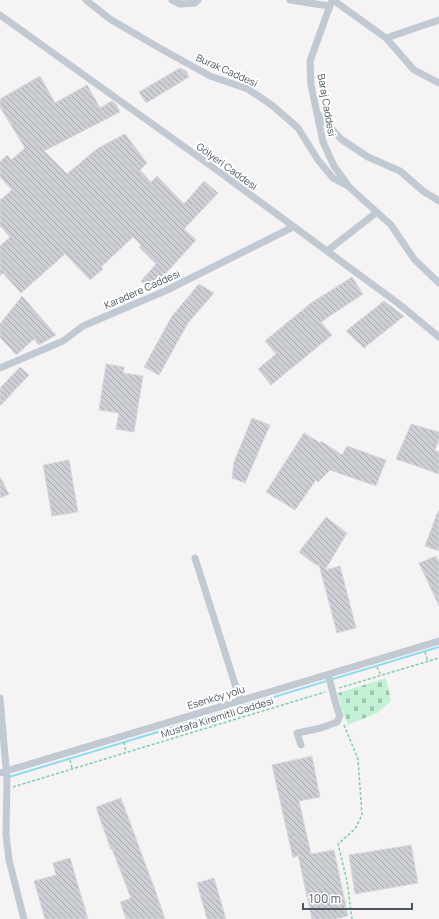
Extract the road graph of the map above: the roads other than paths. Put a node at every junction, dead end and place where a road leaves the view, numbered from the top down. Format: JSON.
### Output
{"nodes":[{"id":1,"x":86,"y":0,"type":"edge"},
{"id":2,"x":172,"y":0,"type":"edge"},
{"id":3,"x":198,"y":0,"type":"edge"},
{"id":4,"x":290,"y":0,"type":"edge"},
{"id":5,"x":332,"y":2,"type":"edge"},
{"id":6,"x":0,"y":15,"type":"edge"},
{"id":7,"x":439,"y":20,"type":"edge"},
{"id":8,"x":386,"y":38,"type":"junction"},
{"id":9,"x":439,"y":82,"type":"edge"},
{"id":10,"x":316,"y":111,"type":"junction"},
{"id":11,"x":348,"y":186,"type":"junction"},
{"id":12,"x":439,"y":201,"type":"edge"},
{"id":13,"x":377,"y":212,"type":"junction"},
{"id":14,"x":293,"y":227,"type":"junction"},
{"id":15,"x":327,"y":251,"type":"junction"},
{"id":16,"x":439,"y":283,"type":"edge"},
{"id":17,"x":439,"y":337,"type":"edge"},
{"id":18,"x":0,"y":368,"type":"edge"},
{"id":19,"x":195,"y":558,"type":"dead end"},
{"id":20,"x":439,"y":641,"type":"edge"},
{"id":21,"x":330,"y":681,"type":"junction"},
{"id":22,"x":0,"y":698,"type":"edge"},
{"id":23,"x":240,"y":700,"type":"junction"},
{"id":24,"x":301,"y":744,"type":"dead end"},
{"id":25,"x":5,"y":774,"type":"edge"},
{"id":26,"x":24,"y":919,"type":"edge"}],
"edges":[{"from":1,"to":11,"type":"street","name":"Burak Caddesi"},
{"from":2,"to":3,"type":"street"},
{"from":4,"to":5,"type":"street"},
{"from":5,"to":8,"type":"street"},
{"from":5,"to":10,"type":"street","name":"Baraj Caddesi"},
{"from":6,"to":14,"type":"street","name":"Gölyeri Caddesi"},
{"from":7,"to":8,"type":"street"},
{"from":8,"to":9,"type":"street"},
{"from":10,"to":11,"type":"street","name":"Baraj Caddesi"},
{"from":10,"to":12,"type":"street"},
{"from":11,"to":13,"type":"street","name":"Burak Caddesi"},
{"from":13,"to":15,"type":"street"},
{"from":13,"to":16,"type":"street","name":"Burak Caddesi"},
{"from":14,"to":15,"type":"street","name":"Gölyeri Caddesi"},
{"from":14,"to":18,"type":"street","name":"Karadere Caddesi"},
{"from":15,"to":17,"type":"street","name":"Gölyeri Caddesi"},
{"from":19,"to":23,"type":"street"},
{"from":20,"to":21,"type":"street","name":"Esenköy yolu"},
{"from":21,"to":23,"type":"street","name":"Esenköy yolu"},
{"from":21,"to":24,"type":"street"},
{"from":22,"to":25,"type":"street"},
{"from":23,"to":25,"type":"street","name":"Esenköy yolu"},
{"from":25,"to":26,"type":"street"}]}
